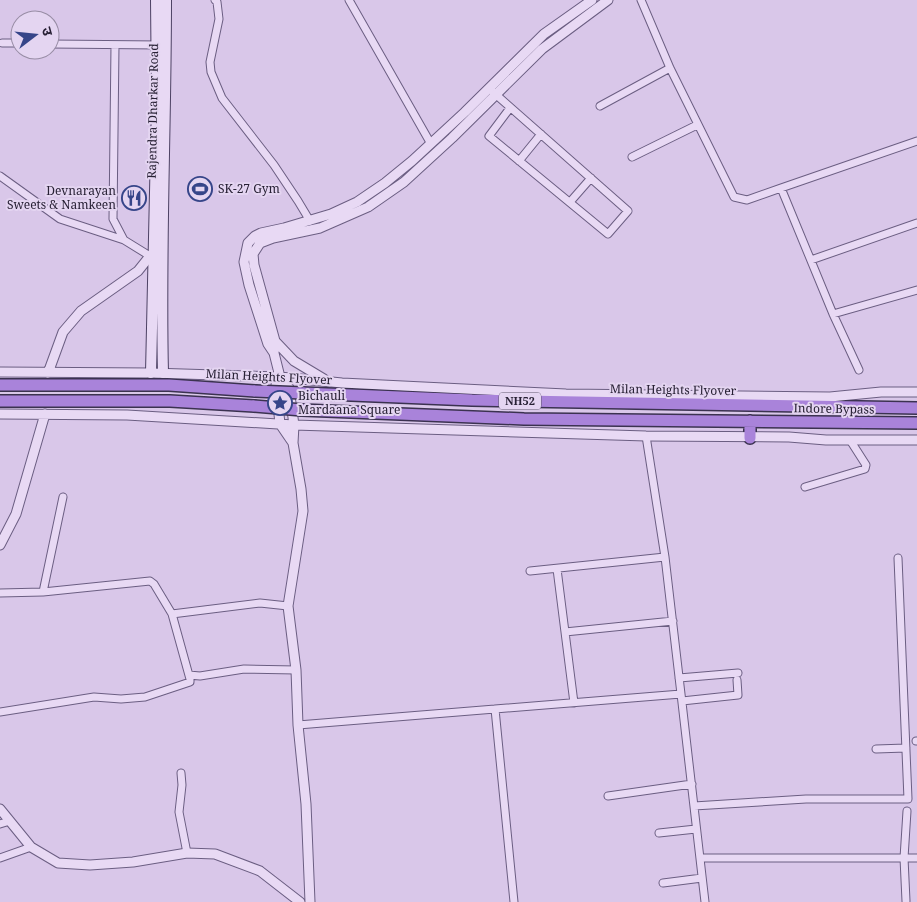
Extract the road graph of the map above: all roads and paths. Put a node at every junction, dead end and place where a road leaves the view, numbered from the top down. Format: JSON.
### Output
{"nodes":[{"id":1,"x":156,"y":0,"type":"edge"},
{"id":2,"x":166,"y":0,"type":"edge"},
{"id":3,"x":215,"y":0,"type":"edge"},
{"id":4,"x":349,"y":0,"type":"edge"},
{"id":5,"x":592,"y":0,"type":"edge"},
{"id":6,"x":608,"y":0,"type":"edge"},
{"id":7,"x":641,"y":0,"type":"edge"},
{"id":8,"x":579,"y":15,"type":"junction"},
{"id":9,"x":2,"y":43,"type":"dead end"},
{"id":10,"x":10,"y":43,"type":"edge"},
{"id":11,"x":60,"y":44,"type":"edge"},
{"id":12,"x":115,"y":45,"type":"junction"},
{"id":13,"x":161,"y":45,"type":"junction"},
{"id":14,"x":670,"y":68,"type":"junction"},
{"id":15,"x":492,"y":92,"type":"junction"},
{"id":16,"x":600,"y":106,"type":"dead end"},
{"id":17,"x":510,"y":108,"type":"junction"},
{"id":18,"x":697,"y":125,"type":"junction"},
{"id":19,"x":541,"y":134,"type":"junction"},
{"id":20,"x":441,"y":135,"type":"junction"},
{"id":21,"x":917,"y":141,"type":"edge"},
{"id":22,"x":448,"y":142,"type":"junction"},
{"id":23,"x":431,"y":144,"type":"junction"},
{"id":24,"x":632,"y":157,"type":"dead end"},
{"id":25,"x":520,"y":161,"type":"junction"},
{"id":26,"x":0,"y":176,"type":"edge"},
{"id":27,"x":591,"y":178,"type":"junction"},
{"id":28,"x":781,"y":188,"type":"junction"},
{"id":29,"x":570,"y":202,"type":"junction"},
{"id":30,"x":310,"y":221,"type":"junction"},
{"id":31,"x":917,"y":223,"type":"edge"},
{"id":32,"x":124,"y":240,"type":"junction"},
{"id":33,"x":156,"y":252,"type":"junction"},
{"id":34,"x":810,"y":260,"type":"junction"},
{"id":35,"x":917,"y":290,"type":"edge"},
{"id":36,"x":833,"y":314,"type":"junction"},
{"id":37,"x":275,"y":342,"type":"junction"},
{"id":38,"x":274,"y":352,"type":"junction"},
{"id":39,"x":859,"y":370,"type":"dead end"},
{"id":40,"x":0,"y":372,"type":"edge"},
{"id":41,"x":48,"y":373,"type":"junction"},
{"id":42,"x":152,"y":373,"type":"junction"},
{"id":43,"x":163,"y":373,"type":"junction"},
{"id":44,"x":280,"y":377,"type":"junction"},
{"id":45,"x":328,"y":381,"type":"junction"},
{"id":46,"x":0,"y":385,"type":"edge"},
{"id":47,"x":917,"y":392,"type":"edge"},
{"id":48,"x":0,"y":401,"type":"edge"},
{"id":49,"x":816,"y":402,"type":"junction"},
{"id":50,"x":866,"y":408,"type":"joint"},
{"id":51,"x":917,"y":408,"type":"edge"},
{"id":52,"x":0,"y":414,"type":"edge"},
{"id":53,"x":45,"y":414,"type":"junction"},
{"id":54,"x":750,"y":421,"type":"junction"},
{"id":55,"x":917,"y":423,"type":"edge"},
{"id":56,"x":280,"y":424,"type":"junction"},
{"id":57,"x":294,"y":425,"type":"junction"},
{"id":58,"x":646,"y":436,"type":"junction"},
{"id":59,"x":750,"y":438,"type":"junction"},
{"id":60,"x":850,"y":440,"type":"junction"},
{"id":61,"x":917,"y":440,"type":"edge"},
{"id":62,"x":293,"y":443,"type":"junction"},
{"id":63,"x":805,"y":487,"type":"dead end"},
{"id":64,"x":63,"y":497,"type":"dead end"},
{"id":65,"x":0,"y":545,"type":"edge"},
{"id":66,"x":665,"y":557,"type":"junction"},
{"id":67,"x":898,"y":558,"type":"dead end"},
{"id":68,"x":557,"y":569,"type":"junction"},
{"id":69,"x":530,"y":572,"type":"dead end"},
{"id":70,"x":44,"y":592,"type":"junction"},
{"id":71,"x":0,"y":593,"type":"edge"},
{"id":72,"x":288,"y":606,"type":"junction"},
{"id":73,"x":172,"y":614,"type":"junction"},
{"id":74,"x":673,"y":621,"type":"junction"},
{"id":75,"x":565,"y":632,"type":"junction"},
{"id":76,"x":296,"y":670,"type":"junction"},
{"id":77,"x":189,"y":675,"type":"junction"},
{"id":78,"x":679,"y":678,"type":"junction"},
{"id":79,"x":682,"y":698,"type":"junction"},
{"id":80,"x":574,"y":703,"type":"junction"},
{"id":81,"x":494,"y":708,"type":"junction"},
{"id":82,"x":0,"y":712,"type":"edge"},
{"id":83,"x":298,"y":725,"type":"junction"},
{"id":84,"x":876,"y":748,"type":"dead end"},
{"id":85,"x":906,"y":748,"type":"junction"},
{"id":86,"x":181,"y":773,"type":"dead end"},
{"id":87,"x":692,"y":784,"type":"junction"},
{"id":88,"x":608,"y":796,"type":"dead end"},
{"id":89,"x":694,"y":806,"type":"junction"},
{"id":90,"x":0,"y":809,"type":"edge"},
{"id":91,"x":907,"y":811,"type":"dead end"},
{"id":92,"x":10,"y":821,"type":"junction"},
{"id":93,"x":0,"y":824,"type":"edge"},
{"id":94,"x":696,"y":829,"type":"junction"},
{"id":95,"x":659,"y":833,"type":"dead end"},
{"id":96,"x":31,"y":847,"type":"junction"},
{"id":97,"x":187,"y":852,"type":"junction"},
{"id":98,"x":0,"y":858,"type":"edge"},
{"id":99,"x":700,"y":858,"type":"junction"},
{"id":100,"x":904,"y":858,"type":"junction"},
{"id":101,"x":917,"y":858,"type":"edge"},
{"id":102,"x":702,"y":878,"type":"junction"},
{"id":103,"x":663,"y":883,"type":"dead end"},
{"id":104,"x":906,"y":901,"type":"edge"},
{"id":105,"x":300,"y":902,"type":"edge"},
{"id":106,"x":310,"y":902,"type":"edge"},
{"id":107,"x":514,"y":902,"type":"edge"},
{"id":108,"x":705,"y":902,"type":"edge"}],
"edges":[{"from":1,"to":13,"type":"main road","name":"Rajendra Dharkar Road"},
{"from":2,"to":13,"type":"main road","name":"Rajendra Dharkar Road"},
{"from":3,"to":30,"type":"street"},
{"from":4,"to":23,"type":"street"},
{"from":5,"to":8,"type":"street"},
{"from":6,"to":8,"type":"street"},
{"from":7,"to":14,"type":"street"},
{"from":8,"to":15,"type":"street"},
{"from":9,"to":10,"type":"street"},
{"from":11,"to":12,"type":"street"},
{"from":12,"to":13,"type":"street"},
{"from":12,"to":32,"type":"street"},
{"from":13,"to":33,"type":"main road","name":"Rajendra Dharkar Road"},
{"from":14,"to":16,"type":"street"},
{"from":14,"to":18,"type":"street"},
{"from":15,"to":17,"type":"street"},
{"from":15,"to":20,"type":"street"},
{"from":15,"to":22,"type":"street"},
{"from":17,"to":19,"type":"street"},
{"from":17,"to":25,"type":"street"},
{"from":18,"to":24,"type":"street"},
{"from":18,"to":28,"type":"street"},
{"from":19,"to":25,"type":"street"},
{"from":19,"to":27,"type":"street"},
{"from":20,"to":22,"type":"street"},
{"from":20,"to":23,"type":"street"},
{"from":21,"to":28,"type":"street"},
{"from":22,"to":37,"type":"street"},
{"from":23,"to":30,"type":"street"},
{"from":25,"to":29,"type":"street"},
{"from":26,"to":32,"type":"street"},
{"from":27,"to":29,"type":"street"},
{"from":27,"to":29,"type":"street"},
{"from":28,"to":34,"type":"street"},
{"from":30,"to":38,"type":"street"},
{"from":31,"to":34,"type":"street"},
{"from":32,"to":33,"type":"street"},
{"from":33,"to":41,"type":"street"},
{"from":33,"to":42,"type":"main road","name":"Rajendra Dharkar Road"},
{"from":33,"to":43,"type":"main road","name":"Rajendra Dharkar Road"},
{"from":34,"to":36,"type":"street"},
{"from":35,"to":36,"type":"street"},
{"from":36,"to":39,"type":"street"},
{"from":37,"to":38,"type":"street"},
{"from":37,"to":45,"type":"street"},
{"from":38,"to":44,"type":"street"},
{"from":40,"to":41,"type":"street"},
{"from":41,"to":42,"type":"street"},
{"from":42,"to":43,"type":"street"},
{"from":43,"to":44,"type":"street"},
{"from":44,"to":45,"type":"street"},
{"from":44,"to":56,"type":"street"},
{"from":44,"to":57,"type":"street"},
{"from":45,"to":49,"type":"street"},
{"from":46,"to":49,"type":"highway","name":"Milan Heights Flyover","number":"NH52","bridge":true},
{"from":47,"to":49,"type":"street"},
{"from":48,"to":54,"type":"highway","number":"NH52","bridge":true},
{"from":49,"to":50,"type":"highway","name":"Milan Heights Flyover","number":"NH52"},
{"from":50,"to":51,"type":"highway","name":"Indore Bypass","number":"NH52"},
{"from":52,"to":53,"type":"street"},
{"from":53,"to":56,"type":"street"},
{"from":53,"to":65,"type":"street"},
{"from":54,"to":55,"type":"highway","name":"Indore Bypass","number":"NH52"},
{"from":54,"to":59,"type":"highway"},
{"from":56,"to":57,"type":"street"},
{"from":56,"to":62,"type":"street"},
{"from":57,"to":58,"type":"street"},
{"from":57,"to":62,"type":"street"},
{"from":58,"to":59,"type":"street"},
{"from":58,"to":66,"type":"street"},
{"from":59,"to":60,"type":"street"},
{"from":60,"to":61,"type":"street"},
{"from":60,"to":63,"type":"street"},
{"from":62,"to":72,"type":"street"},
{"from":64,"to":70,"type":"street"},
{"from":66,"to":68,"type":"street"},
{"from":66,"to":74,"type":"street"},
{"from":67,"to":85,"type":"street"},
{"from":68,"to":69,"type":"street"},
{"from":68,"to":75,"type":"street"},
{"from":70,"to":71,"type":"street"},
{"from":70,"to":73,"type":"street"},
{"from":72,"to":73,"type":"street"},
{"from":72,"to":76,"type":"street"},
{"from":73,"to":77,"type":"street"},
{"from":74,"to":75,"type":"street"},
{"from":74,"to":78,"type":"street"},
{"from":75,"to":80,"type":"street"},
{"from":76,"to":77,"type":"street"},
{"from":76,"to":83,"type":"street"},
{"from":77,"to":82,"type":"street"},
{"from":78,"to":79,"type":"street"},
{"from":78,"to":79,"type":"street"},
{"from":79,"to":80,"type":"street"},
{"from":79,"to":87,"type":"street"},
{"from":80,"to":81,"type":"street"},
{"from":81,"to":83,"type":"street"},
{"from":81,"to":107,"type":"street"},
{"from":83,"to":106,"type":"street"},
{"from":84,"to":85,"type":"street"},
{"from":85,"to":89,"type":"street"},
{"from":86,"to":97,"type":"street"},
{"from":87,"to":88,"type":"street"},
{"from":87,"to":89,"type":"street"},
{"from":89,"to":94,"type":"street"},
{"from":90,"to":92,"type":"street"},
{"from":91,"to":100,"type":"street"},
{"from":92,"to":93,"type":"street"},
{"from":92,"to":96,"type":"street"},
{"from":94,"to":95,"type":"street"},
{"from":94,"to":99,"type":"street"},
{"from":96,"to":97,"type":"street"},
{"from":96,"to":98,"type":"street"},
{"from":97,"to":105,"type":"street"},
{"from":99,"to":100,"type":"street"},
{"from":99,"to":102,"type":"street"},
{"from":100,"to":101,"type":"street"},
{"from":100,"to":104,"type":"street"},
{"from":102,"to":103,"type":"street"},
{"from":102,"to":108,"type":"street"}]}
